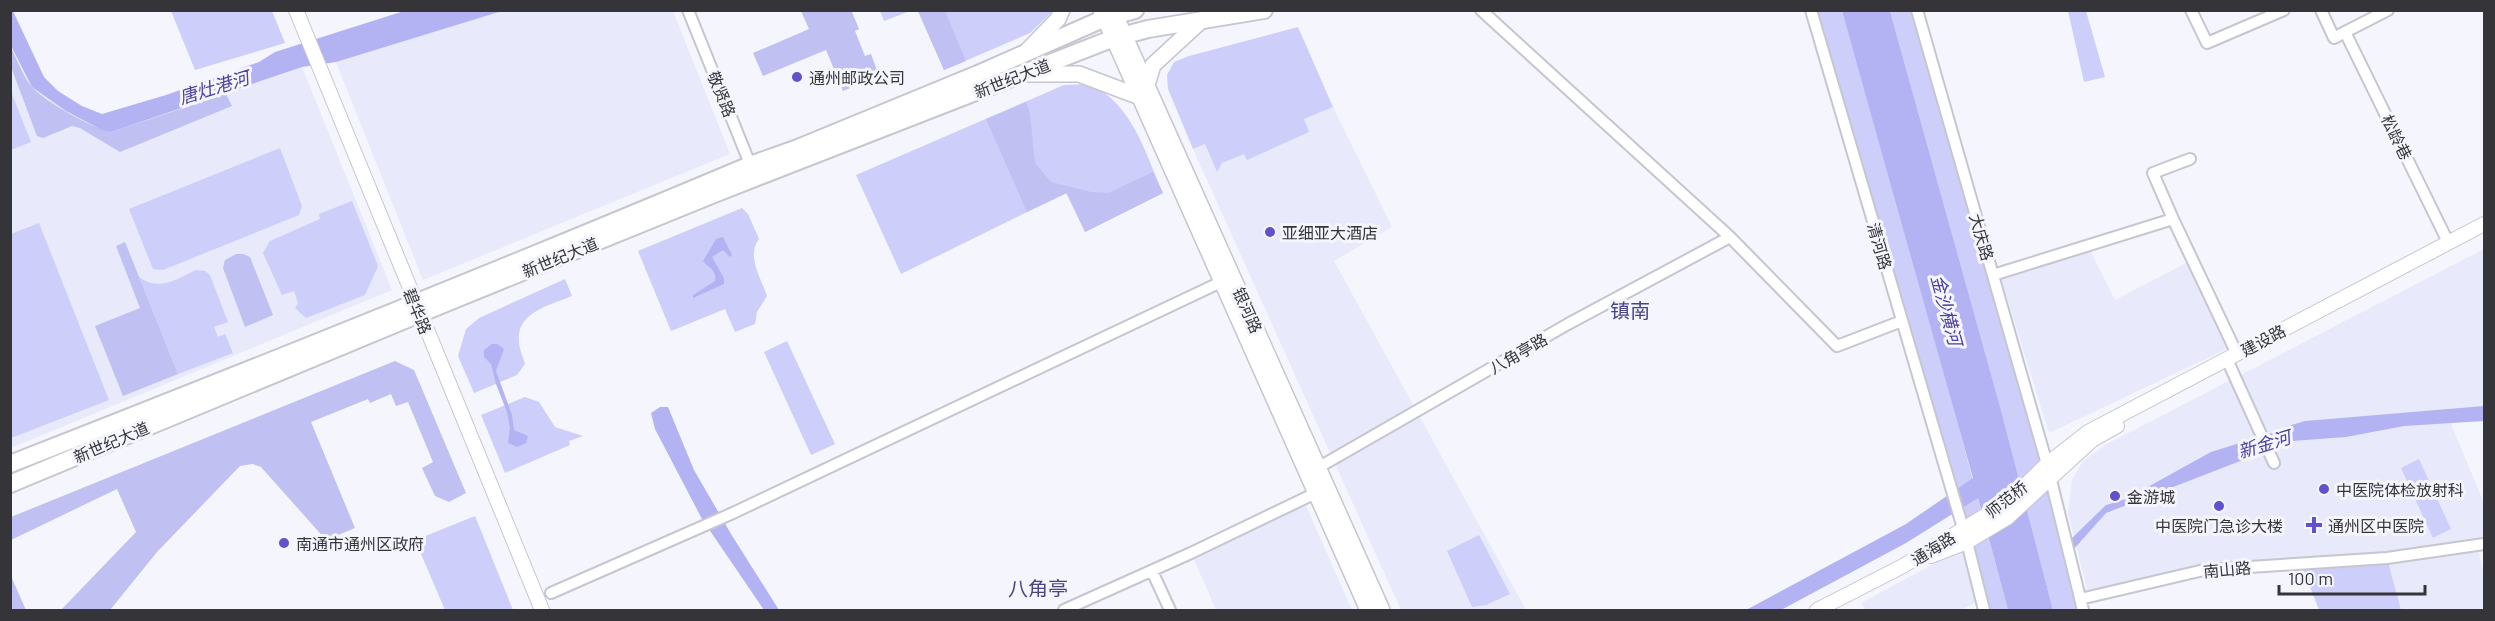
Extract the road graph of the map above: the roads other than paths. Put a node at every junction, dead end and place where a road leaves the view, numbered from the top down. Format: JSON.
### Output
{"nodes":[{"id":1,"x":296,"y":10,"type":"edge"},
{"id":2,"x":688,"y":10,"type":"edge"},
{"id":3,"x":1062,"y":10,"type":"edge"},
{"id":4,"x":1135,"y":10,"type":"edge"},
{"id":5,"x":1264,"y":10,"type":"edge"},
{"id":6,"x":1481,"y":10,"type":"edge"},
{"id":7,"x":1810,"y":10,"type":"edge"},
{"id":8,"x":1917,"y":10,"type":"edge"},
{"id":9,"x":2191,"y":10,"type":"edge"},
{"id":10,"x":2284,"y":10,"type":"edge"},
{"id":11,"x":2320,"y":10,"type":"edge"},
{"id":12,"x":2388,"y":10,"type":"edge"},
{"id":13,"x":1109,"y":14,"type":"edge"},
{"id":14,"x":1202,"y":20,"type":"junction"},
{"id":15,"x":2345,"y":32,"type":"junction"},
{"id":16,"x":1119,"y":36,"type":"junction"},
{"id":17,"x":1024,"y":54,"type":"junction"},
{"id":18,"x":1022,"y":74,"type":"junction"},
{"id":19,"x":1143,"y":91,"type":"junction"},
{"id":20,"x":2190,"y":159,"type":"dead end"},
{"id":21,"x":753,"y":172,"type":"junction"},
{"id":22,"x":2173,"y":219,"type":"junction"},
{"id":23,"x":2484,"y":224,"type":"edge"},
{"id":24,"x":2484,"y":233,"type":"edge"},
{"id":25,"x":1730,"y":237,"type":"junction"},
{"id":26,"x":2448,"y":242,"type":"junction"},
{"id":27,"x":1993,"y":275,"type":"junction"},
{"id":28,"x":1221,"y":282,"type":"junction"},
{"id":29,"x":417,"y":308,"type":"junction"},
{"id":30,"x":1902,"y":321,"type":"junction"},
{"id":31,"x":2234,"y":360,"type":"junction"},
{"id":32,"x":2272,"y":458,"type":"dead end"},
{"id":33,"x":10,"y":464,"type":"edge"},
{"id":34,"x":1313,"y":470,"type":"junction"},
{"id":35,"x":2049,"y":471,"type":"junction"},
{"id":36,"x":10,"y":484,"type":"edge"},
{"id":37,"x":1322,"y":490,"type":"junction"},
{"id":38,"x":1965,"y":536,"type":"junction"},
{"id":39,"x":2484,"y":544,"type":"edge"},
{"id":40,"x":1152,"y":571,"type":"junction"},
{"id":41,"x":551,"y":593,"type":"dead end"},
{"id":42,"x":2082,"y":605,"type":"edge"},
{"id":43,"x":542,"y":610,"type":"edge"},
{"id":44,"x":1064,"y":610,"type":"edge"},
{"id":45,"x":1170,"y":610,"type":"edge"},
{"id":46,"x":1368,"y":610,"type":"edge"},
{"id":47,"x":1382,"y":610,"type":"edge"},
{"id":48,"x":1817,"y":610,"type":"edge"},
{"id":49,"x":1984,"y":610,"type":"edge"}],
"edges":[{"from":1,"to":29,"type":"street","name":"碧华路"},
{"from":2,"to":21,"type":"street","name":"敬贤路"},
{"from":3,"to":17,"type":"main road"},
{"from":4,"to":13,"type":"main road","name":"新世纪大道"},
{"from":5,"to":14,"type":"main road","name":"新世纪大道"},
{"from":6,"to":25,"type":"street"},
{"from":7,"to":30,"type":"street","name":"清河路"},
{"from":8,"to":27,"type":"street","name":"大庆路"},
{"from":9,"to":10,"type":"street"},
{"from":11,"to":15,"type":"street"},
{"from":12,"to":15,"type":"street"},
{"from":13,"to":16,"type":"main road","name":"银河路"},
{"from":13,"to":17,"type":"main road","name":"新世纪大道"},
{"from":14,"to":16,"type":"main road","name":"新世纪大道"},
{"from":14,"to":19,"type":"main road"},
{"from":15,"to":26,"type":"street","name":"松龄巷"},
{"from":16,"to":18,"type":"main road","name":"新世纪大道"},
{"from":16,"to":19,"type":"main road","name":"银河路"},
{"from":17,"to":21,"type":"main road","name":"新世纪大道"},
{"from":18,"to":19,"type":"main road"},
{"from":18,"to":21,"type":"main road","name":"新世纪大道"},
{"from":19,"to":28,"type":"main road","name":"银河路"},
{"from":19,"to":34,"type":"main road","name":"银河路"},
{"from":20,"to":22,"type":"street"},
{"from":21,"to":29,"type":"main road","name":"新世纪大道"},
{"from":22,"to":27,"type":"street"},
{"from":22,"to":31,"type":"street"},
{"from":23,"to":26,"type":"street","name":"建设路"},
{"from":24,"to":31,"type":"street","name":"建设路"},
{"from":25,"to":30,"type":"street"},
{"from":25,"to":34,"type":"street","name":"八角亭路"},
{"from":26,"to":31,"type":"street","name":"建设路"},
{"from":27,"to":35,"type":"street","name":"大庆路"},
{"from":28,"to":34,"type":"main road","name":"银河路"},
{"from":28,"to":41,"type":"street"},
{"from":29,"to":33,"type":"main road","name":"新世纪大道"},
{"from":29,"to":36,"type":"main road","name":"新世纪大道"},
{"from":29,"to":43,"type":"street","name":"碧华路"},
{"from":30,"to":38,"type":"street","name":"清河路"},
{"from":31,"to":32,"type":"street"},
{"from":31,"to":35,"type":"street","name":"建设路"},
{"from":34,"to":37,"type":"main road","name":"银河路"},
{"from":35,"to":38,"type":"street","name":"师范桥"},
{"from":35,"to":42,"type":"street","name":"大庆路"},
{"from":37,"to":40,"type":"street"},
{"from":37,"to":46,"type":"main road","name":"银河路"},
{"from":37,"to":47,"type":"main road","name":"银河路"},
{"from":38,"to":48,"type":"street","name":"通海路"},
{"from":38,"to":49,"type":"street"},
{"from":39,"to":42,"type":"street","name":"南山路"},
{"from":40,"to":44,"type":"street"},
{"from":40,"to":45,"type":"street"}]}
